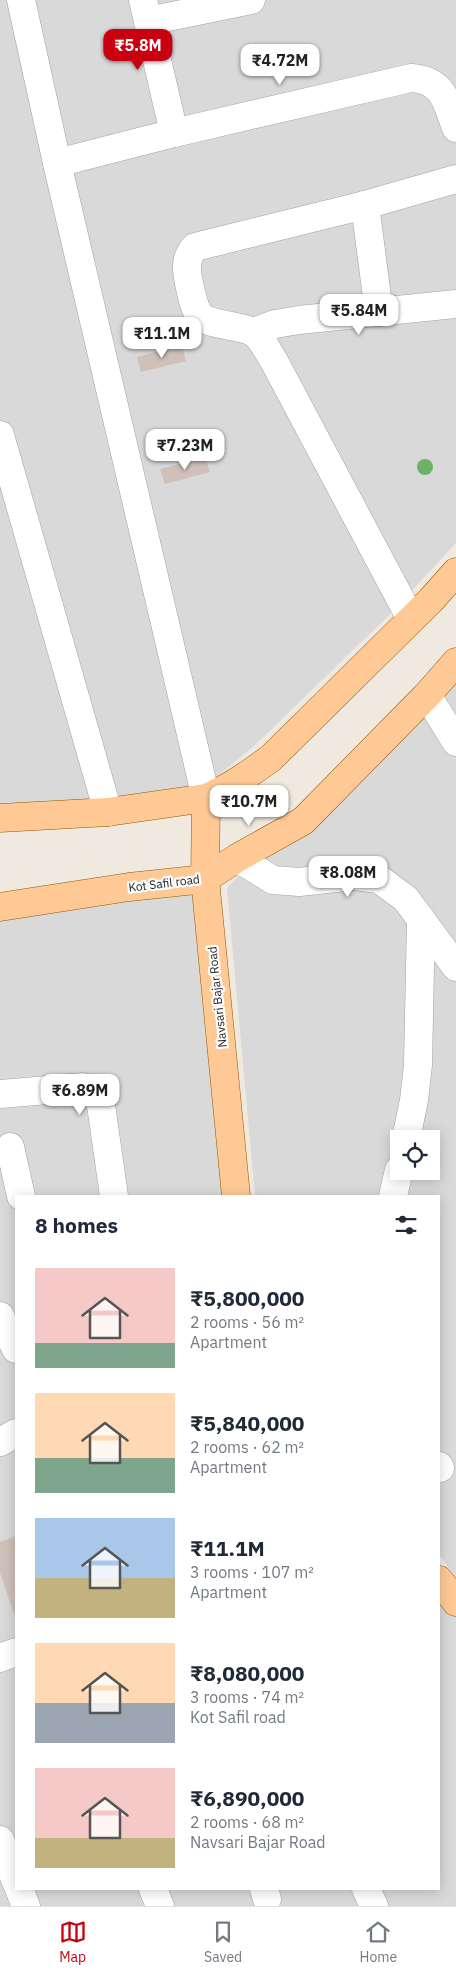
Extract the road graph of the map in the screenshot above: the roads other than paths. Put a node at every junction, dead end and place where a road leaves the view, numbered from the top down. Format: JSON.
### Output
{"nodes":[{"id":1,"x":21,"y":0,"type":"edge"},
{"id":2,"x":251,"y":0,"type":"edge"},
{"id":3,"x":145,"y":11,"type":"edge"},
{"id":4,"x":456,"y":128,"type":"edge"},
{"id":5,"x":174,"y":133,"type":"junction"},
{"id":6,"x":57,"y":163,"type":"junction"},
{"id":7,"x":456,"y":180,"type":"edge"},
{"id":8,"x":365,"y":206,"type":"junction"},
{"id":9,"x":456,"y":304,"type":"edge"},
{"id":10,"x":379,"y":312,"type":"junction"},
{"id":11,"x":253,"y":332,"type":"junction"},
{"id":12,"x":0,"y":435,"type":"edge"},
{"id":13,"x":456,"y":572,"type":"edge"},
{"id":14,"x":411,"y":619,"type":"junction"},
{"id":15,"x":456,"y":662,"type":"edge"},
{"id":16,"x":427,"y":695,"type":"junction"},
{"id":17,"x":456,"y":742,"type":"edge"},
{"id":18,"x":206,"y":798,"type":"junction"},
{"id":19,"x":108,"y":812,"type":"junction"},
{"id":20,"x":0,"y":818,"type":"edge"},
{"id":21,"x":237,"y":858,"type":"junction"},
{"id":22,"x":205,"y":879,"type":"junction"},
{"id":23,"x":0,"y":907,"type":"edge"},
{"id":24,"x":421,"y":919,"type":"junction"},
{"id":25,"x":456,"y":967,"type":"edge"},
{"id":26,"x":0,"y":1094,"type":"edge"},
{"id":27,"x":408,"y":1130,"type":"edge"},
{"id":28,"x":10,"y":1146,"type":"dead end"},
{"id":29,"x":397,"y":1180,"type":"edge"},
{"id":30,"x":21,"y":1195,"type":"edge"},
{"id":31,"x":114,"y":1195,"type":"edge"},
{"id":32,"x":236,"y":1195,"type":"edge"},
{"id":33,"x":393,"y":1195,"type":"edge"},
{"id":34,"x":0,"y":1316,"type":"edge"},
{"id":35,"x":15,"y":1347,"type":"edge"},
{"id":36,"x":15,"y":1434,"type":"edge"},
{"id":37,"x":0,"y":1442,"type":"edge"},
{"id":38,"x":440,"y":1581,"type":"edge"},
{"id":39,"x":456,"y":1602,"type":"edge"},
{"id":40,"x":0,"y":1840,"type":"edge"},
{"id":41,"x":15,"y":1879,"type":"edge"},
{"id":42,"x":19,"y":1890,"type":"edge"},
{"id":43,"x":153,"y":1890,"type":"edge"},
{"id":44,"x":366,"y":1890,"type":"edge"},
{"id":45,"x":26,"y":1906,"type":"edge"},
{"id":46,"x":160,"y":1906,"type":"edge"},
{"id":47,"x":374,"y":1906,"type":"edge"}],
"edges":[{"from":1,"to":6,"type":"street"},
{"from":2,"to":3,"type":"street"},
{"from":3,"to":5,"type":"street"},
{"from":4,"to":5,"type":"street"},
{"from":5,"to":6,"type":"street"},
{"from":6,"to":18,"type":"street"},
{"from":7,"to":8,"type":"street"},
{"from":8,"to":10,"type":"street"},
{"from":8,"to":11,"type":"street"},
{"from":9,"to":10,"type":"street"},
{"from":10,"to":11,"type":"street"},
{"from":11,"to":14,"type":"street"},
{"from":12,"to":19,"type":"street"},
{"from":13,"to":14,"type":"main road"},
{"from":14,"to":18,"type":"main road"},
{"from":15,"to":16,"type":"main road","name":"Kot Safil road"},
{"from":16,"to":17,"type":"street"},
{"from":16,"to":21,"type":"main road","name":"Kot Safil road"},
{"from":18,"to":19,"type":"main road"},
{"from":18,"to":22,"type":"main road","name":"Navsari Bajar Road"},
{"from":19,"to":20,"type":"main road"},
{"from":21,"to":22,"type":"main road","name":"Kot Safil road"},
{"from":21,"to":24,"type":"street"},
{"from":22,"to":23,"type":"main road","name":"Kot Safil road"},
{"from":22,"to":32,"type":"main road","name":"Navsari Bajar Road"},
{"from":24,"to":25,"type":"street"},
{"from":24,"to":27,"type":"street"},
{"from":26,"to":31,"type":"street"},
{"from":28,"to":30,"type":"street"},
{"from":29,"to":33,"type":"street"},
{"from":34,"to":35,"type":"street"},
{"from":36,"to":37,"type":"street"},
{"from":38,"to":39,"type":"main road"},
{"from":40,"to":41,"type":"street"},
{"from":42,"to":45,"type":"street"},
{"from":43,"to":46,"type":"street"},
{"from":44,"to":47,"type":"street"}]}
